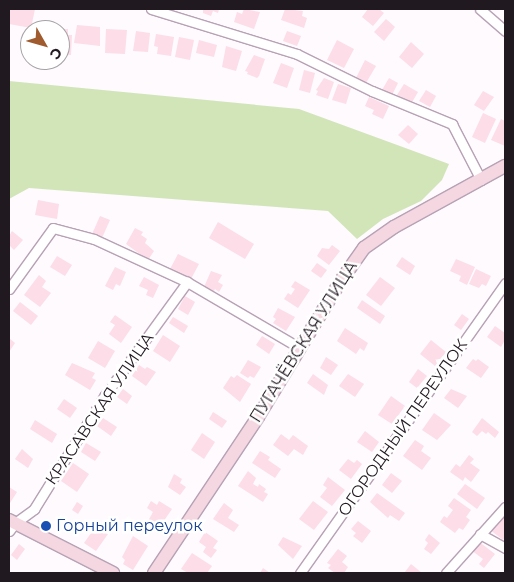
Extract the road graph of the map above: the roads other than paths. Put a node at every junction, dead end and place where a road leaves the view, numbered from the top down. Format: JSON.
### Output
{"nodes":[{"id":1,"x":151,"y":9,"type":"edge"},
{"id":2,"x":480,"y":9,"type":"edge"},
{"id":3,"x":505,"y":31,"type":"edge"},
{"id":4,"x":505,"y":166,"type":"edge"},
{"id":5,"x":481,"y":180,"type":"junction"},
{"id":6,"x":187,"y":282,"type":"junction"},
{"id":7,"x":505,"y":283,"type":"edge"},
{"id":8,"x":9,"y":289,"type":"edge"},
{"id":9,"x":300,"y":348,"type":"junction"},
{"id":10,"x":505,"y":507,"type":"edge"},
{"id":11,"x":11,"y":525,"type":"edge"},
{"id":12,"x":480,"y":534,"type":"junction"},
{"id":13,"x":505,"y":548,"type":"edge"},
{"id":14,"x":113,"y":573,"type":"edge"},
{"id":15,"x":154,"y":573,"type":"edge"},
{"id":16,"x":300,"y":573,"type":"edge"},
{"id":17,"x":446,"y":573,"type":"edge"}],
"edges":[{"from":1,"to":5,"type":"street"},
{"from":2,"to":3,"type":"street"},
{"from":4,"to":5,"type":"main road","name":"ПУГАЧЁВСКАЯ УЛИЦА"},
{"from":5,"to":9,"type":"main road","name":"ПУГАЧЁВСКАЯ УЛИЦА"},
{"from":6,"to":8,"type":"street"},
{"from":6,"to":9,"type":"street"},
{"from":6,"to":11,"type":"street","name":"КРАСАВСКАЯ УЛИЦА"},
{"from":7,"to":16,"type":"street","name":"ОГОРОДНЫЙ ПЕРЕУЛОК"},
{"from":9,"to":15,"type":"main road","name":"ПУГАЧЁВСКАЯ УЛИЦА"},
{"from":10,"to":12,"type":"street"},
{"from":11,"to":14,"type":"main road"},
{"from":12,"to":13,"type":"street"},
{"from":12,"to":17,"type":"street"}]}
